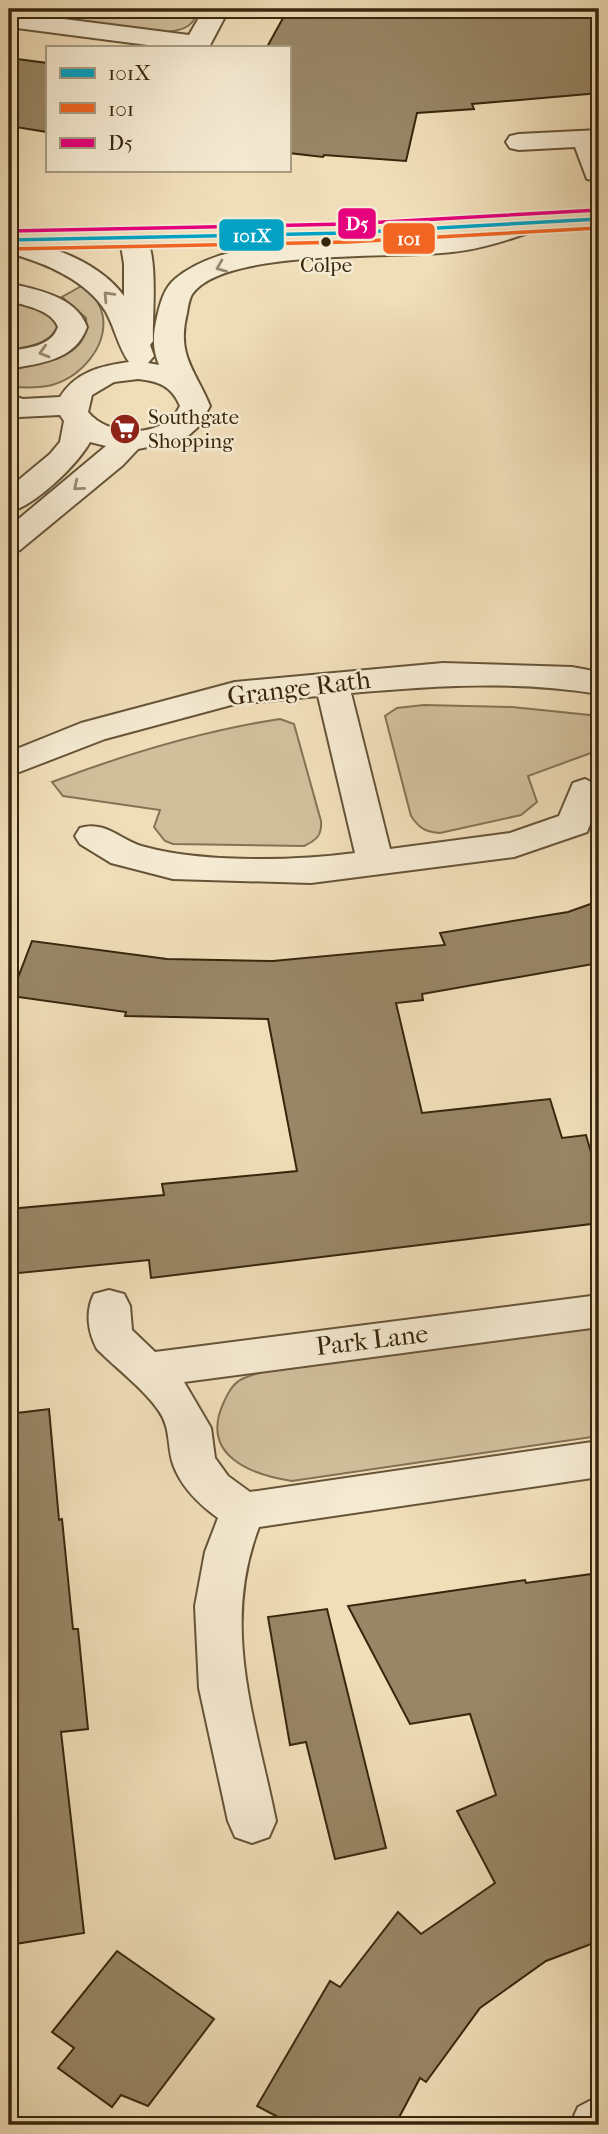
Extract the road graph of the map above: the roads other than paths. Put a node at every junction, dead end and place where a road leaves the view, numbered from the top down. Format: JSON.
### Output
{"nodes":[{"id":1,"x":216,"y":9,"type":"edge"},
{"id":2,"x":9,"y":20,"type":"edge"},
{"id":3,"x":197,"y":46,"type":"edge"},
{"id":4,"x":592,"y":138,"type":"edge"},
{"id":5,"x":519,"y":142,"type":"dead end"},
{"id":6,"x":597,"y":173,"type":"dead end"},
{"id":7,"x":599,"y":219,"type":"edge"},
{"id":8,"x":529,"y":223,"type":"junction"},
{"id":9,"x":134,"y":239,"type":"junction"},
{"id":10,"x":9,"y":240,"type":"edge"},
{"id":11,"x":9,"y":245,"type":"edge"},
{"id":12,"x":9,"y":292,"type":"edge"},
{"id":13,"x":9,"y":360,"type":"edge"},
{"id":14,"x":138,"y":363,"type":"junction"},
{"id":15,"x":191,"y":392,"type":"junction"},
{"id":16,"x":9,"y":404,"type":"edge"},
{"id":17,"x":76,"y":412,"type":"junction"},
{"id":18,"x":128,"y":440,"type":"junction"},
{"id":19,"x":9,"y":503,"type":"edge"},
{"id":20,"x":9,"y":543,"type":"edge"},
{"id":21,"x":332,"y":683,"type":"junction"},
{"id":22,"x":599,"y":683,"type":"edge"},
{"id":23,"x":9,"y":765,"type":"edge"},
{"id":24,"x":585,"y":791,"type":"dead end"},
{"id":25,"x":93,"y":836,"type":"dead end"},
{"id":26,"x":375,"y":861,"type":"junction"},
{"id":27,"x":109,"y":1306,"type":"dead end"},
{"id":28,"x":599,"y":1311,"type":"edge"},
{"id":29,"x":146,"y":1370,"type":"junction"},
{"id":30,"x":599,"y":1459,"type":"edge"},
{"id":31,"x":243,"y":1511,"type":"junction"},
{"id":32,"x":252,"y":1821,"type":"dead end"}],
"edges":[{"from":1,"to":3,"type":"street"},
{"from":2,"to":3,"type":"street"},
{"from":4,"to":5,"type":"street"},
{"from":4,"to":6,"type":"street"},
{"from":7,"to":8,"type":"main road"},
{"from":8,"to":9,"type":"main road"},
{"from":8,"to":15,"type":"street","one_way":true},
{"from":9,"to":10,"type":"main road"},
{"from":9,"to":14,"type":"street"},
{"from":14,"to":11,"type":"street","one_way":true},
{"from":12,"to":13,"type":"street","one_way":true},
{"from":14,"to":15,"type":"street"},
{"from":14,"to":17,"type":"street"},
{"from":15,"to":18,"type":"street"},
{"from":16,"to":17,"type":"street"},
{"from":17,"to":18,"type":"street"},
{"from":17,"to":19,"type":"street"},
{"from":18,"to":20,"type":"street","one_way":true},
{"from":21,"to":22,"type":"street","name":"Grange Rath"},
{"from":21,"to":23,"type":"street","name":"Grange Rath"},
{"from":21,"to":26,"type":"street"},
{"from":24,"to":26,"type":"street"},
{"from":25,"to":26,"type":"street"},
{"from":27,"to":29,"type":"street"},
{"from":28,"to":29,"type":"street","name":"Park Lane"},
{"from":29,"to":31,"type":"street"},
{"from":30,"to":31,"type":"street"},
{"from":31,"to":32,"type":"street"}]}
